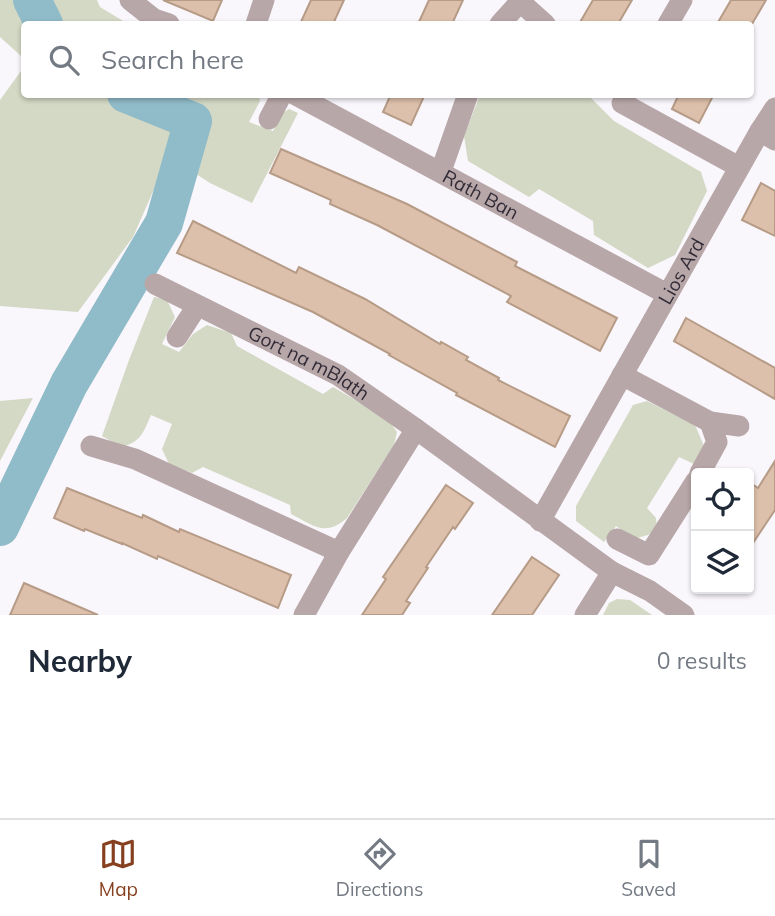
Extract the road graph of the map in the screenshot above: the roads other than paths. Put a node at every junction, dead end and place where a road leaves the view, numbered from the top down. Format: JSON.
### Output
{"nodes":[{"id":1,"x":130,"y":0,"type":"edge"},
{"id":2,"x":264,"y":0,"type":"edge"},
{"id":3,"x":682,"y":0,"type":"edge"},
{"id":4,"x":519,"y":1,"type":"edge"},
{"id":5,"x":160,"y":21,"type":"edge"},
{"id":6,"x":257,"y":21,"type":"edge"},
{"id":7,"x":502,"y":21,"type":"edge"},
{"id":8,"x":542,"y":21,"type":"edge"},
{"id":9,"x":670,"y":21,"type":"edge"},
{"id":10,"x":280,"y":98,"type":"edge"},
{"id":11,"x":302,"y":98,"type":"edge"},
{"id":12,"x":467,"y":98,"type":"edge"},
{"id":13,"x":623,"y":98,"type":"edge"},
{"id":14,"x":775,"y":108,"type":"edge"},
{"id":15,"x":269,"y":119,"type":"dead end"},
{"id":16,"x":768,"y":135,"type":"edge"},
{"id":17,"x":739,"y":167,"type":"junction"},
{"id":18,"x":441,"y":171,"type":"junction"},
{"id":19,"x":155,"y":284,"type":"dead end"},
{"id":20,"x":667,"y":294,"type":"junction"},
{"id":21,"x":197,"y":306,"type":"junction"},
{"id":22,"x":177,"y":337,"type":"dead end"},
{"id":23,"x":622,"y":375,"type":"junction"},
{"id":24,"x":710,"y":422,"type":"junction"},
{"id":25,"x":739,"y":426,"type":"dead end"},
{"id":26,"x":416,"y":429,"type":"junction"},
{"id":27,"x":92,"y":446,"type":"dead end"},
{"id":28,"x":703,"y":468,"type":"edge"},
{"id":29,"x":691,"y":489,"type":"edge"},
{"id":30,"x":540,"y":521,"type":"junction"},
{"id":31,"x":617,"y":539,"type":"dead end"},
{"id":32,"x":339,"y":552,"type":"junction"},
{"id":33,"x":612,"y":572,"type":"junction"},
{"id":34,"x":304,"y":615,"type":"edge"},
{"id":35,"x":585,"y":615,"type":"edge"},
{"id":36,"x":684,"y":615,"type":"edge"}],
"edges":[{"from":1,"to":5,"type":"street"},
{"from":2,"to":6,"type":"street"},
{"from":3,"to":9,"type":"street"},
{"from":4,"to":7,"type":"street"},
{"from":4,"to":8,"type":"street"},
{"from":10,"to":15,"type":"street"},
{"from":11,"to":18,"type":"street","name":"Rath Ban"},
{"from":12,"to":18,"type":"street"},
{"from":13,"to":17,"type":"street"},
{"from":14,"to":16,"type":"street","name":"Lios Ard"},
{"from":16,"to":17,"type":"street","name":"Lios Ard"},
{"from":17,"to":20,"type":"street","name":"Lios Ard"},
{"from":18,"to":20,"type":"street","name":"Rath Ban"},
{"from":19,"to":21,"type":"street","name":"Gort na mBlath"},
{"from":20,"to":23,"type":"street","name":"Lios Ard"},
{"from":21,"to":22,"type":"street"},
{"from":21,"to":26,"type":"street","name":"Gort na mBlath"},
{"from":23,"to":24,"type":"street"},
{"from":23,"to":30,"type":"street"},
{"from":24,"to":25,"type":"street"},
{"from":24,"to":28,"type":"street"},
{"from":26,"to":30,"type":"street","name":"Gort na mBlath"},
{"from":26,"to":32,"type":"street"},
{"from":27,"to":32,"type":"street"},
{"from":29,"to":31,"type":"street"},
{"from":30,"to":33,"type":"street","name":"Gort na mBlath"},
{"from":32,"to":34,"type":"street"},
{"from":33,"to":35,"type":"street"},
{"from":33,"to":36,"type":"street","name":"Gort na mBlath"}]}
